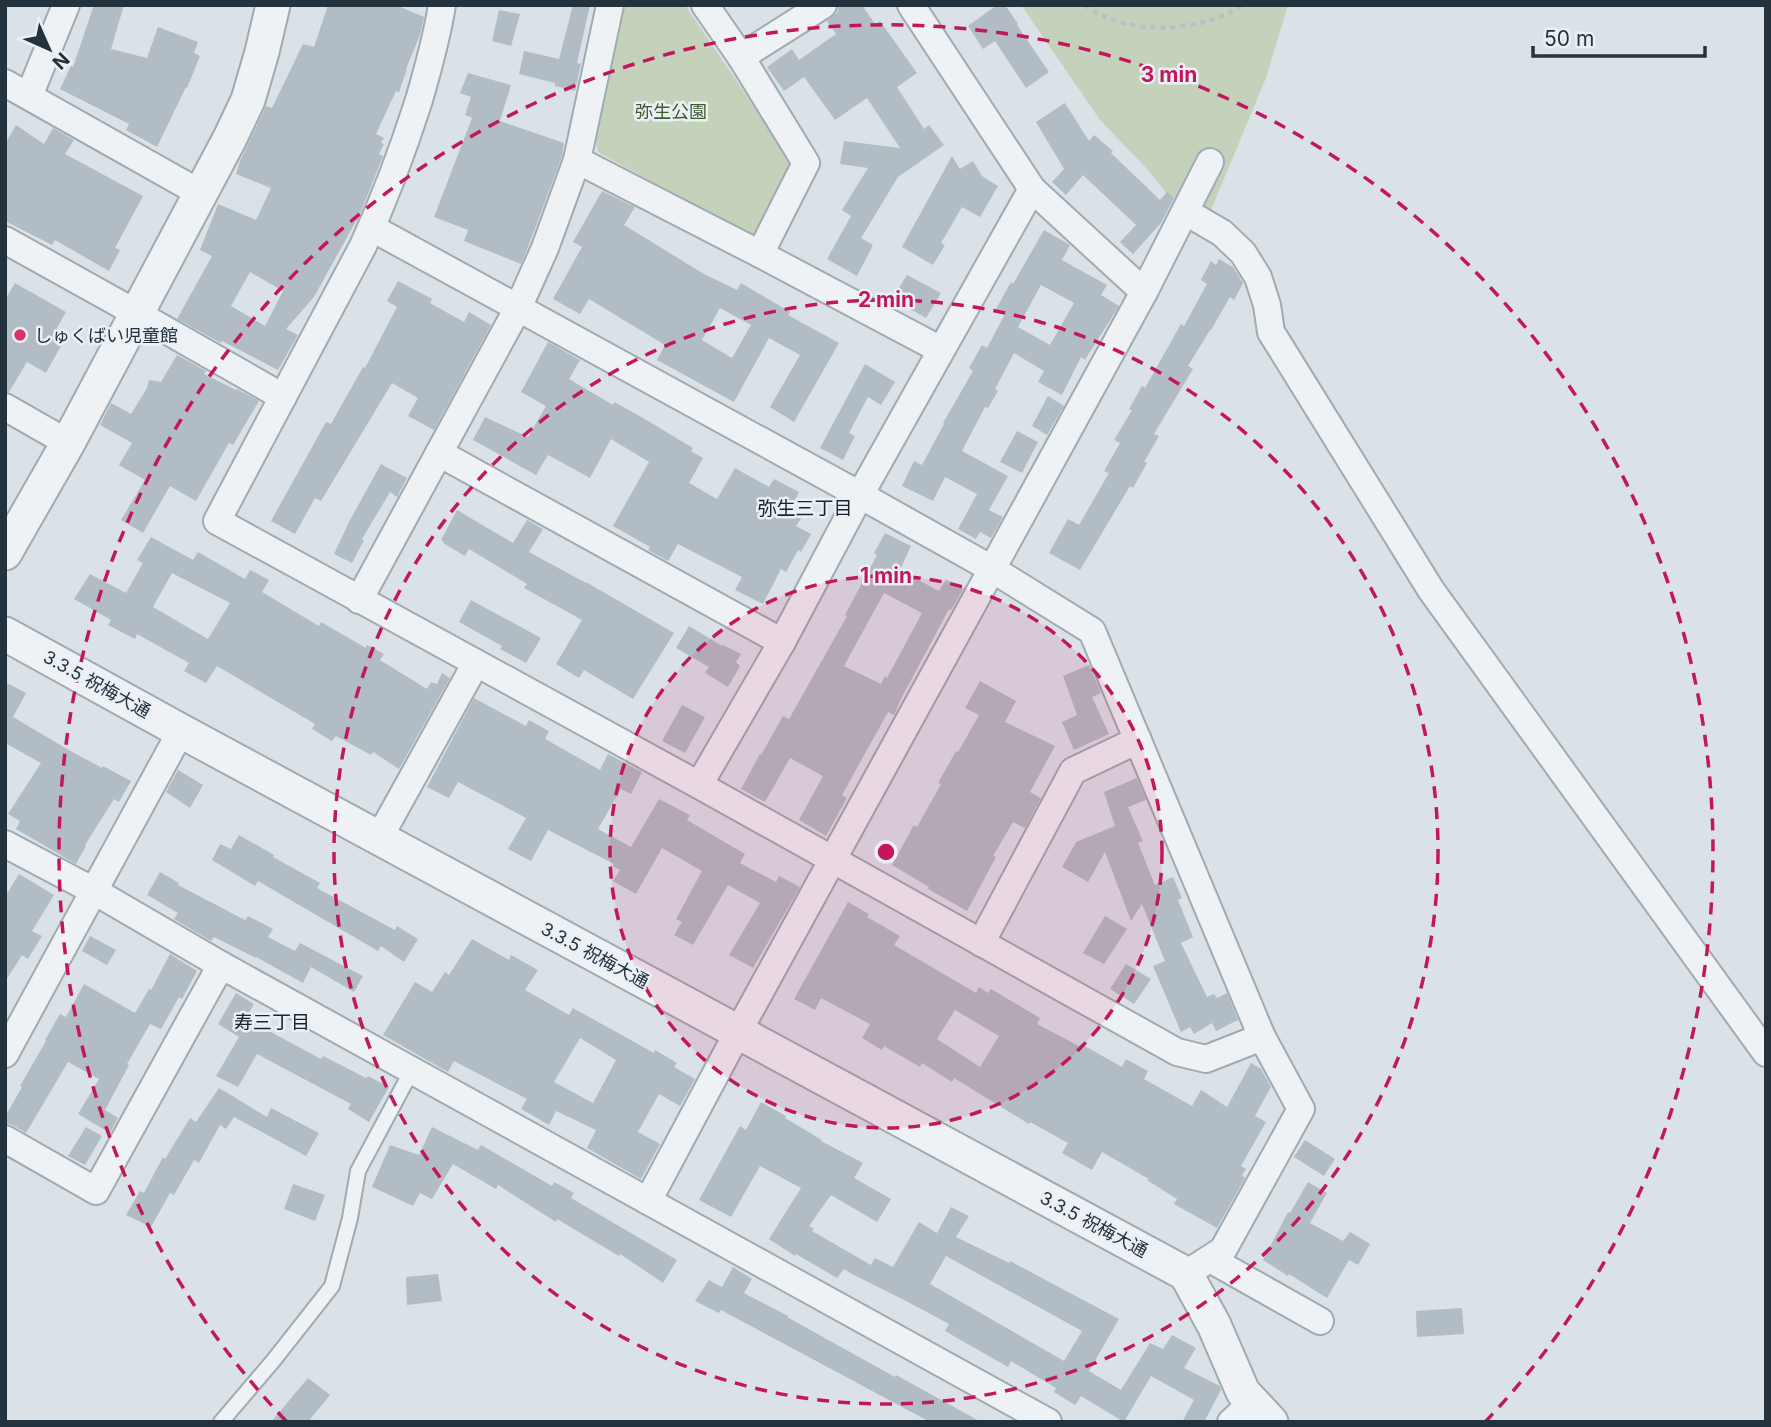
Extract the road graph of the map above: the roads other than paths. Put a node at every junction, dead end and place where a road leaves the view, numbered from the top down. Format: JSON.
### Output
{"nodes":[{"id":1,"x":66,"y":5,"type":"edge"},
{"id":2,"x":273,"y":5,"type":"edge"},
{"id":3,"x":442,"y":5,"type":"edge"},
{"id":4,"x":610,"y":5,"type":"edge"},
{"id":5,"x":705,"y":5,"type":"edge"},
{"id":6,"x":824,"y":5,"type":"edge"},
{"id":7,"x":911,"y":5,"type":"edge"},
{"id":8,"x":741,"y":57,"type":"junction"},
{"id":9,"x":5,"y":83,"type":"edge"},
{"id":10,"x":29,"y":96,"type":"junction"},
{"id":11,"x":577,"y":160,"type":"junction"},
{"id":12,"x":1210,"y":162,"type":"dead end"},
{"id":13,"x":1032,"y":189,"type":"junction"},
{"id":14,"x":200,"y":193,"type":"junction"},
{"id":15,"x":1186,"y":212,"type":"junction"},
{"id":16,"x":372,"y":228,"type":"junction"},
{"id":17,"x":5,"y":240,"type":"edge"},
{"id":18,"x":760,"y":254,"type":"junction"},
{"id":19,"x":1144,"y":292,"type":"junction"},
{"id":20,"x":518,"y":308,"type":"junction"},
{"id":21,"x":136,"y":313,"type":"junction"},
{"id":22,"x":941,"y":350,"type":"junction"},
{"id":23,"x":283,"y":397,"type":"junction"},
{"id":24,"x":5,"y":407,"type":"edge"},
{"id":25,"x":68,"y":443,"type":"junction"},
{"id":26,"x":439,"y":453,"type":"junction"},
{"id":27,"x":860,"y":495,"type":"junction"},
{"id":28,"x":5,"y":553,"type":"edge"},
{"id":29,"x":992,"y":569,"type":"junction"},
{"id":30,"x":359,"y":600,"type":"junction"},
{"id":31,"x":5,"y":634,"type":"edge"},
{"id":32,"x":782,"y":642,"type":"junction"},
{"id":33,"x":476,"y":663,"type":"junction"},
{"id":34,"x":181,"y":732,"type":"junction"},
{"id":35,"x":1138,"y":740,"type":"junction"},
{"id":36,"x":699,"y":785,"type":"junction"},
{"id":37,"x":379,"y":838,"type":"junction"},
{"id":38,"x":5,"y":844,"type":"edge"},
{"id":39,"x":832,"y":860,"type":"junction"},
{"id":40,"x":94,"y":891,"type":"junction"},
{"id":41,"x":981,"y":943,"type":"junction"},
{"id":42,"x":221,"y":965,"type":"junction"},
{"id":43,"x":738,"y":1032,"type":"junction"},
{"id":44,"x":1262,"y":1037,"type":"junction"},
{"id":45,"x":1766,"y":1053,"type":"edge"},
{"id":46,"x":5,"y":1055,"type":"edge"},
{"id":47,"x":412,"y":1070,"type":"junction"},
{"id":48,"x":5,"y":1139,"type":"edge"},
{"id":49,"x":648,"y":1201,"type":"junction"},
{"id":50,"x":1198,"y":1266,"type":"junction"},
{"id":51,"x":1320,"y":1321,"type":"dead end"},
{"id":52,"x":1251,"y":1415,"type":"edge"},
{"id":53,"x":221,"y":1422,"type":"edge"},
{"id":54,"x":1048,"y":1422,"type":"edge"}],
"edges":[{"from":1,"to":10,"type":"street"},
{"from":2,"to":14,"type":"street"},
{"from":3,"to":16,"type":"street"},
{"from":4,"to":11,"type":"street"},
{"from":5,"to":8,"type":"street"},
{"from":6,"to":8,"type":"street"},
{"from":7,"to":13,"type":"street"},
{"from":8,"to":18,"type":"street"},
{"from":9,"to":10,"type":"street"},
{"from":10,"to":14,"type":"street"},
{"from":11,"to":18,"type":"street"},
{"from":11,"to":20,"type":"street"},
{"from":12,"to":15,"type":"street"},
{"from":13,"to":19,"type":"street"},
{"from":13,"to":22,"type":"street"},
{"from":14,"to":21,"type":"street"},
{"from":15,"to":19,"type":"street"},
{"from":15,"to":45,"type":"street"},
{"from":16,"to":20,"type":"street"},
{"from":16,"to":23,"type":"street"},
{"from":17,"to":21,"type":"street"},
{"from":18,"to":22,"type":"street"},
{"from":19,"to":29,"type":"street"},
{"from":20,"to":26,"type":"street"},
{"from":20,"to":27,"type":"street"},
{"from":21,"to":23,"type":"street"},
{"from":21,"to":25,"type":"street"},
{"from":22,"to":27,"type":"street"},
{"from":23,"to":30,"type":"street"},
{"from":24,"to":25,"type":"street"},
{"from":25,"to":28,"type":"street"},
{"from":26,"to":30,"type":"street"},
{"from":26,"to":32,"type":"street"},
{"from":27,"to":29,"type":"street"},
{"from":27,"to":32,"type":"street"},
{"from":29,"to":35,"type":"street"},
{"from":29,"to":39,"type":"street"},
{"from":30,"to":33,"type":"street"},
{"from":31,"to":34,"type":"street","name":"3.3.5 祝梅大通"},
{"from":32,"to":36,"type":"street"},
{"from":33,"to":36,"type":"street"},
{"from":33,"to":37,"type":"street"},
{"from":34,"to":37,"type":"street","name":"3.3.5 祝梅大通"},
{"from":34,"to":40,"type":"street"},
{"from":35,"to":41,"type":"street"},
{"from":35,"to":44,"type":"street"},
{"from":36,"to":39,"type":"street"},
{"from":37,"to":43,"type":"street","name":"3.3.5 祝梅大通"},
{"from":38,"to":40,"type":"street"},
{"from":39,"to":41,"type":"street"},
{"from":39,"to":43,"type":"street"},
{"from":40,"to":42,"type":"street"},
{"from":40,"to":46,"type":"street"},
{"from":41,"to":44,"type":"street"},
{"from":42,"to":47,"type":"street"},
{"from":42,"to":48,"type":"street"},
{"from":43,"to":49,"type":"street"},
{"from":43,"to":50,"type":"street","name":"3.3.5 祝梅大通"},
{"from":44,"to":50,"type":"street"},
{"from":47,"to":49,"type":"street"},
{"from":47,"to":53,"type":"lane"},
{"from":49,"to":54,"type":"street"},
{"from":50,"to":51,"type":"street"},
{"from":50,"to":52,"type":"street"}]}
